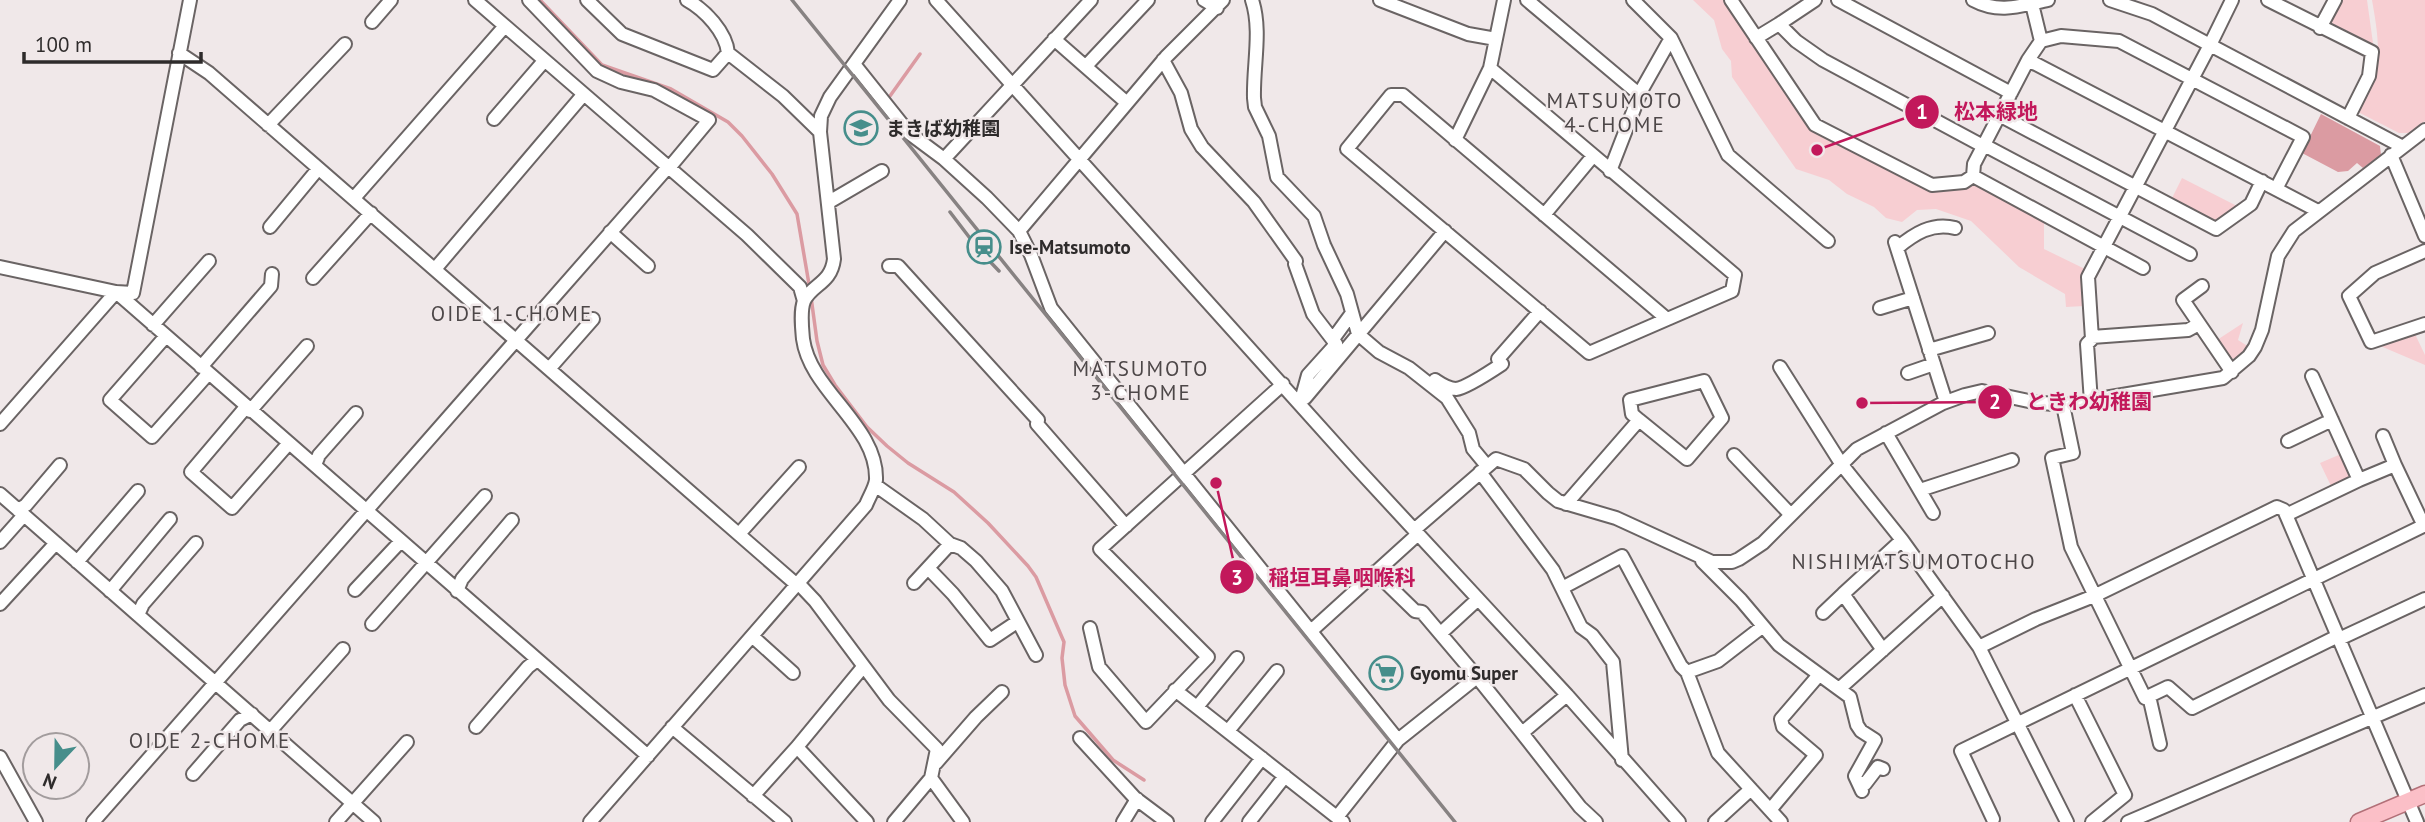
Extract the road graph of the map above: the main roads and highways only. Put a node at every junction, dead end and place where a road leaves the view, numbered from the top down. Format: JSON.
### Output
{"nodes":[{"id":1,"x":2425,"y":794,"type":"edge"},
{"id":2,"x":2359,"y":822,"type":"edge"}],
"edges":[{"from":1,"to":2,"type":"main road"}]}
